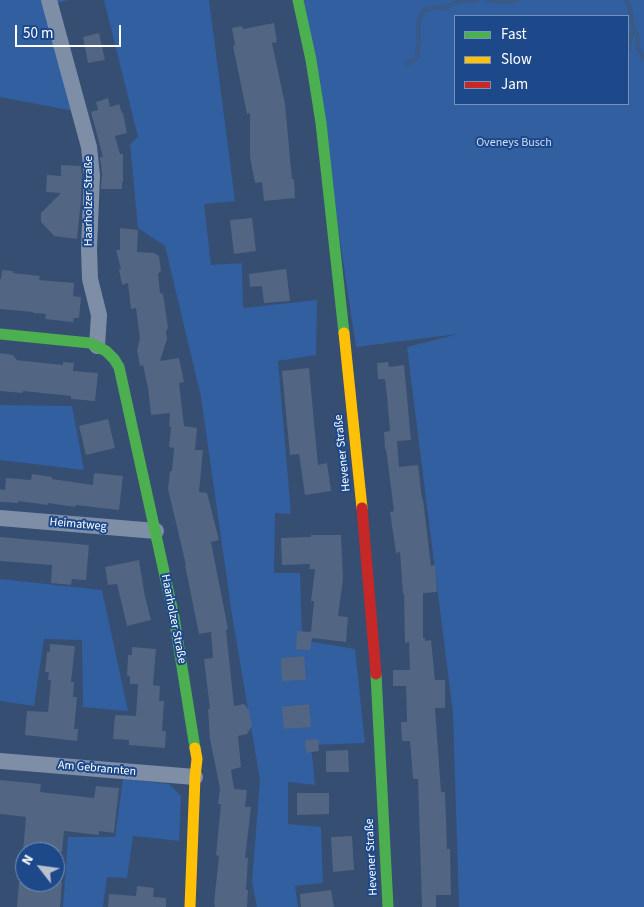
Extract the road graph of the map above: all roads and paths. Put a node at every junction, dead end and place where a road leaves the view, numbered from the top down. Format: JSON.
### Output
{"nodes":[{"id":1,"x":49,"y":0,"type":"edge"},
{"id":2,"x":298,"y":0,"type":"edge"},
{"id":3,"x":0,"y":334,"type":"edge"},
{"id":4,"x":97,"y":346,"type":"junction"},
{"id":5,"x":0,"y":518,"type":"edge"},
{"id":6,"x":156,"y":531,"type":"junction"},
{"id":7,"x":0,"y":761,"type":"edge"},
{"id":8,"x":195,"y":777,"type":"junction"},
{"id":9,"x":190,"y":907,"type":"edge"},
{"id":10,"x":388,"y":907,"type":"edge"}],
"edges":[{"from":1,"to":4,"type":"street","name":"Haarholzer Straße"},
{"from":2,"to":10,"type":"street","name":"Hevener Straße"},
{"from":3,"to":4,"type":"street","name":"Haarholzer Straße"},
{"from":4,"to":6,"type":"street","name":"Haarholzer Straße"},
{"from":5,"to":6,"type":"street","name":"Heimatweg"},
{"from":6,"to":8,"type":"street","name":"Haarholzer Straße"},
{"from":7,"to":8,"type":"street","name":"Am Gebrannten"},
{"from":8,"to":9,"type":"street","name":"Haarholzer Straße"}]}
